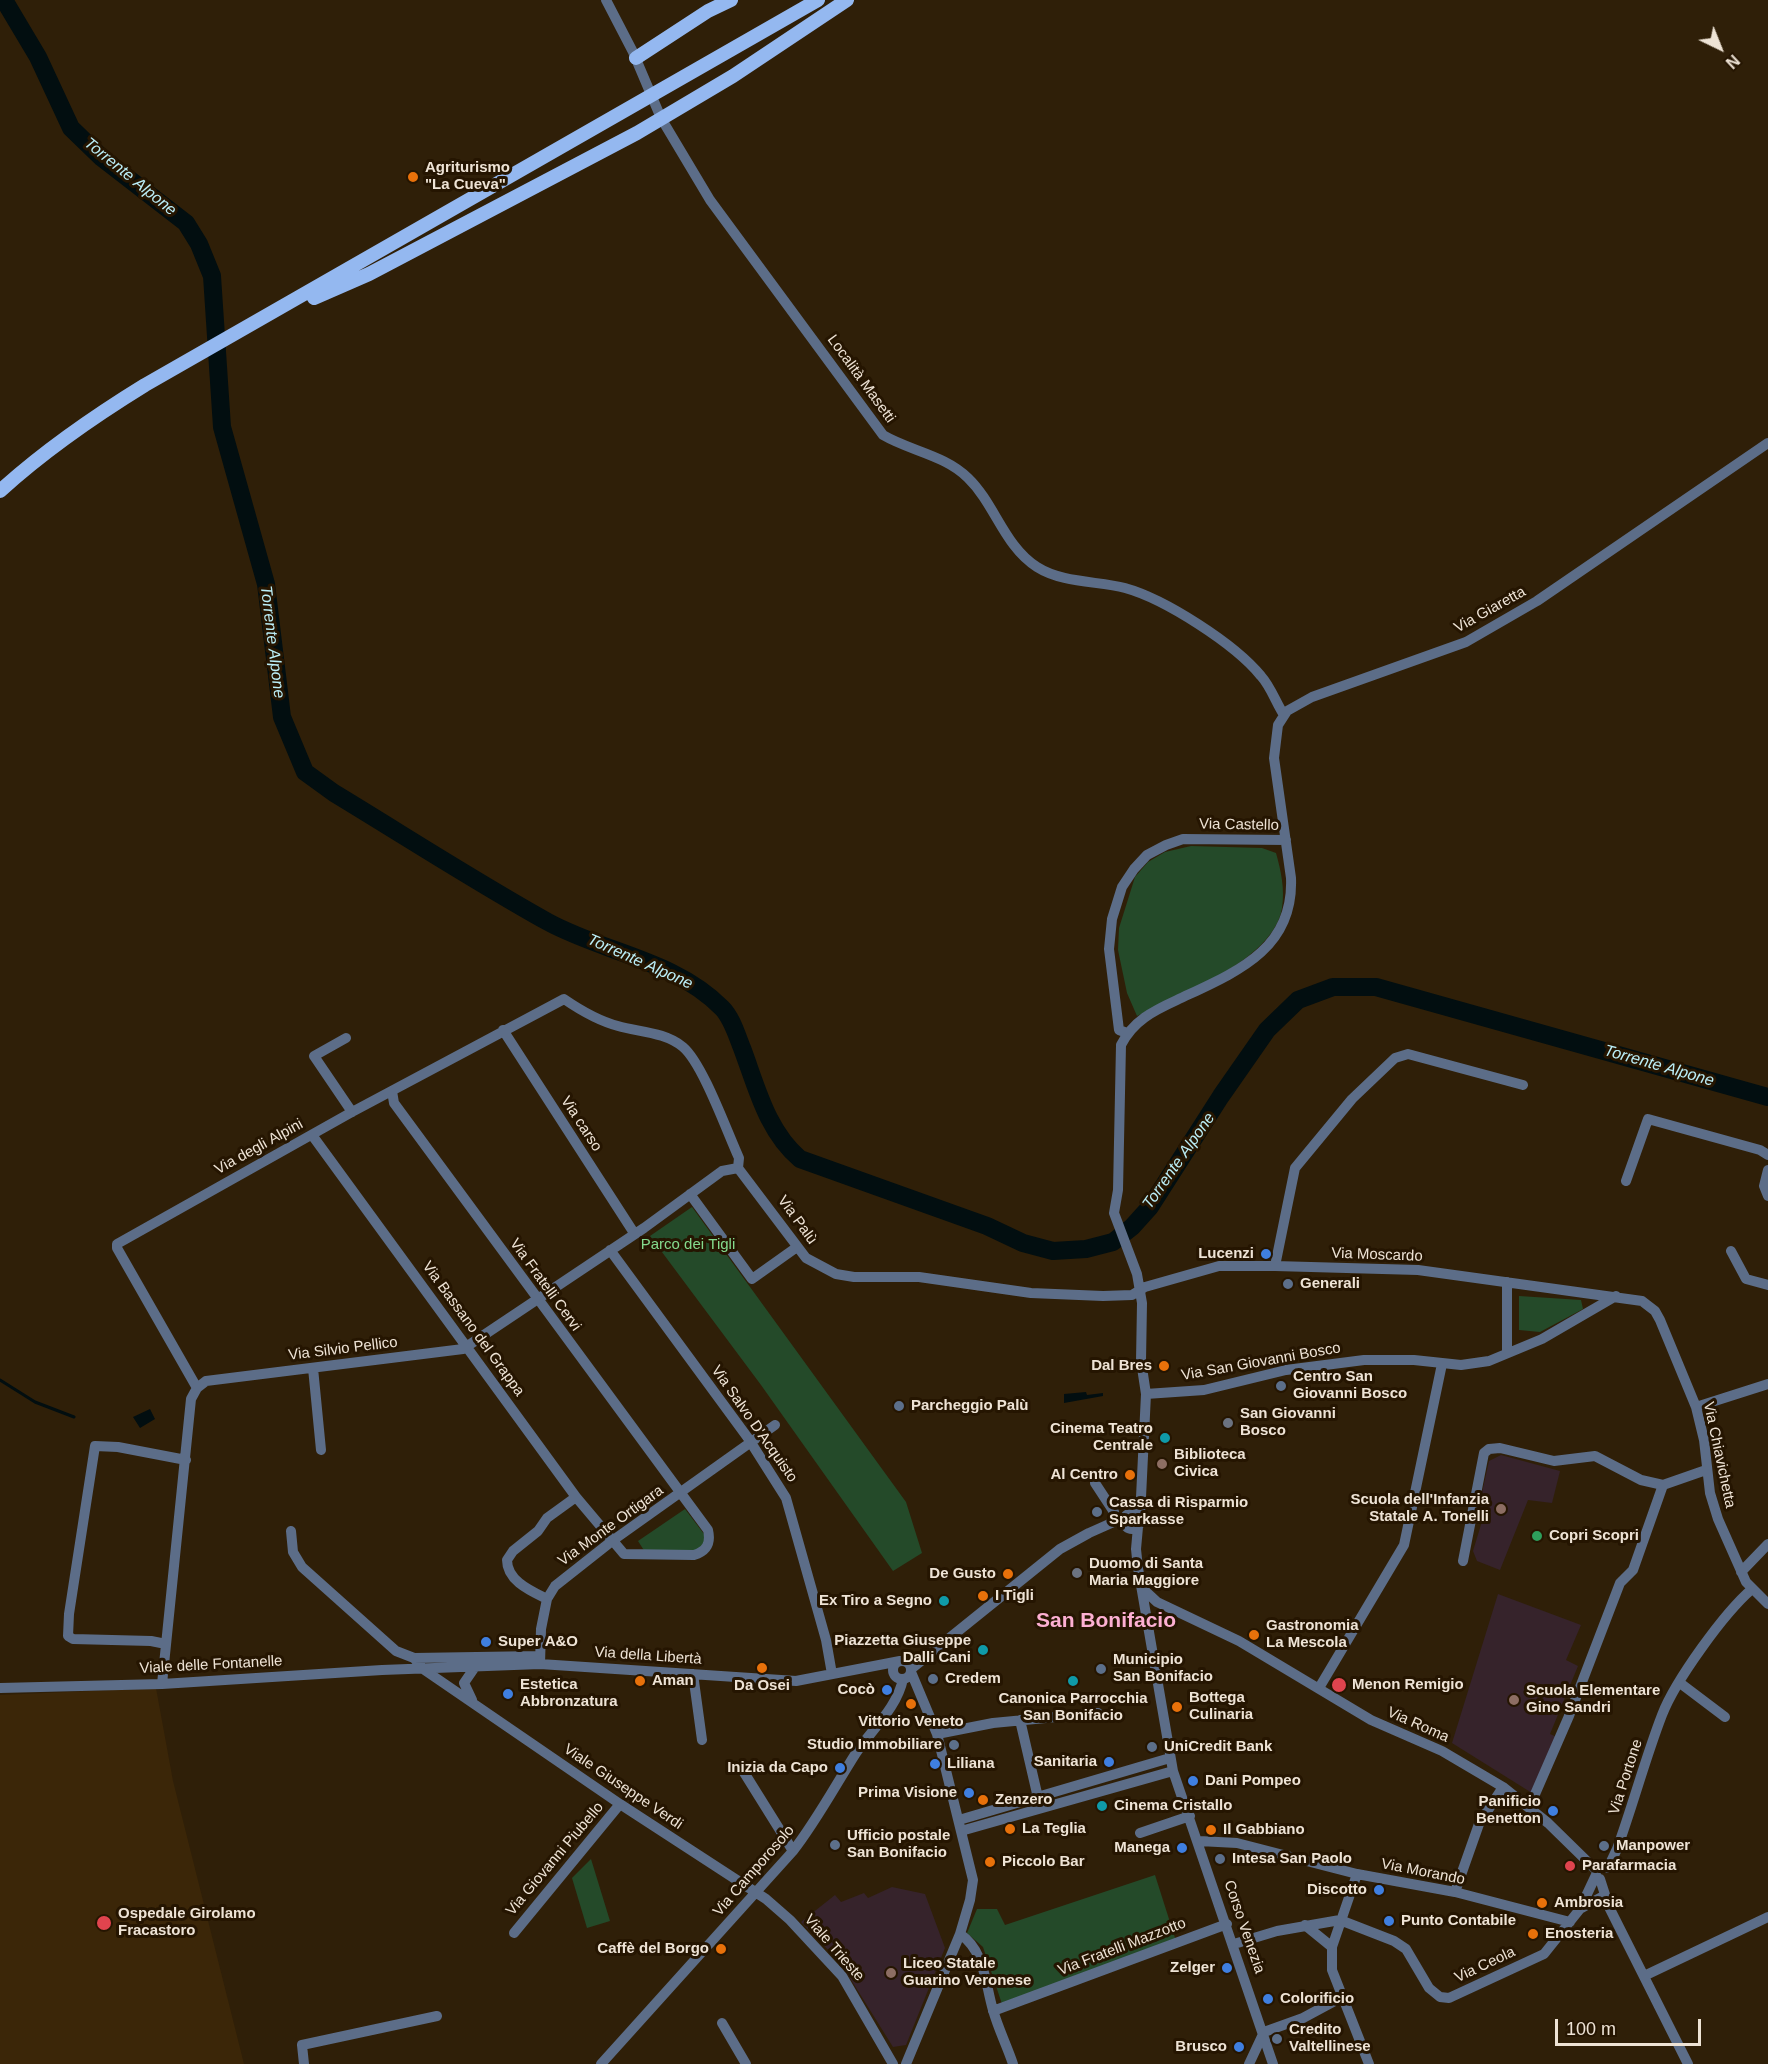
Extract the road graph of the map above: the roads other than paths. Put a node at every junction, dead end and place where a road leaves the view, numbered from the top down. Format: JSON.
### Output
{"nodes":[{"id":1,"x":606,"y":0,"type":"edge"},
{"id":2,"x":731,"y":0,"type":"edge"},
{"id":3,"x":818,"y":0,"type":"edge"},
{"id":4,"x":847,"y":0,"type":"edge"},
{"id":5,"x":636,"y":58,"type":"junction"},
{"id":6,"x":661,"y":118,"type":"junction"},
{"id":7,"x":262,"y":319,"type":"junction"},
{"id":8,"x":1768,"y":443,"type":"edge"},
{"id":9,"x":0,"y":491,"type":"edge"},
{"id":10,"x":1284,"y":715,"type":"junction"},
{"id":11,"x":1286,"y":840,"type":"junction"},
{"id":12,"x":564,"y":999,"type":"joint"},
{"id":13,"x":503,"y":1030,"type":"junction"},
{"id":14,"x":1127,"y":1033,"type":"junction"},
{"id":15,"x":346,"y":1038,"type":"dead end"},
{"id":16,"x":1523,"y":1085,"type":"dead end"},
{"id":17,"x":392,"y":1090,"type":"junction"},
{"id":18,"x":352,"y":1112,"type":"junction"},
{"id":19,"x":312,"y":1135,"type":"junction"},
{"id":20,"x":1768,"y":1155,"type":"edge"},
{"id":21,"x":738,"y":1168,"type":"junction"},
{"id":22,"x":1768,"y":1170,"type":"edge"},
{"id":23,"x":1626,"y":1181,"type":"dead end"},
{"id":24,"x":690,"y":1194,"type":"junction"},
{"id":25,"x":1768,"y":1196,"type":"edge"},
{"id":26,"x":634,"y":1233,"type":"junction"},
{"id":27,"x":797,"y":1246,"type":"junction"},
{"id":28,"x":610,"y":1250,"type":"junction"},
{"id":29,"x":1731,"y":1251,"type":"dead end"},
{"id":30,"x":1275,"y":1266,"type":"junction"},
{"id":31,"x":1507,"y":1282,"type":"junction"},
{"id":32,"x":1768,"y":1285,"type":"edge"},
{"id":33,"x":1140,"y":1290,"type":"junction"},
{"id":34,"x":1616,"y":1296,"type":"junction"},
{"id":35,"x":537,"y":1300,"type":"junction"},
{"id":36,"x":468,"y":1346,"type":"junction"},
{"id":37,"x":1507,"y":1353,"type":"junction"},
{"id":38,"x":1442,"y":1364,"type":"junction"},
{"id":39,"x":313,"y":1368,"type":"junction"},
{"id":40,"x":1768,"y":1384,"type":"edge"},
{"id":41,"x":197,"y":1388,"type":"junction"},
{"id":42,"x":1146,"y":1394,"type":"junction"},
{"id":43,"x":1696,"y":1407,"type":"junction"},
{"id":44,"x":775,"y":1425,"type":"dead end"},
{"id":45,"x":749,"y":1443,"type":"junction"},
{"id":46,"x":321,"y":1450,"type":"dead end"},
{"id":47,"x":186,"y":1460,"type":"junction"},
{"id":48,"x":1706,"y":1470,"type":"junction"},
{"id":49,"x":1095,"y":1483,"type":"dead end"},
{"id":50,"x":1663,"y":1485,"type":"junction"},
{"id":51,"x":681,"y":1493,"type":"junction"},
{"id":52,"x":576,"y":1497,"type":"junction"},
{"id":53,"x":1114,"y":1512,"type":"dead end"},
{"id":54,"x":1131,"y":1522,"type":"junction"},
{"id":55,"x":291,"y":1531,"type":"dead end"},
{"id":56,"x":612,"y":1541,"type":"junction"},
{"id":57,"x":1768,"y":1544,"type":"edge"},
{"id":58,"x":708,"y":1545,"type":"joint"},
{"id":59,"x":1462,"y":1561,"type":"dead end"},
{"id":60,"x":1741,"y":1572,"type":"junction"},
{"id":61,"x":1142,"y":1589,"type":"junction"},
{"id":62,"x":1752,"y":1589,"type":"junction"},
{"id":63,"x":547,"y":1599,"type":"junction"},
{"id":64,"x":1768,"y":1604,"type":"edge"},
{"id":65,"x":166,"y":1644,"type":"junction"},
{"id":66,"x":414,"y":1658,"type":"junction"},
{"id":67,"x":540,"y":1660,"type":"junction"},
{"id":68,"x":456,"y":1665,"type":"junction"},
{"id":69,"x":475,"y":1667,"type":"junction"},
{"id":70,"x":423,"y":1669,"type":"junction"},
{"id":71,"x":905,"y":1671,"type":"junction"},
{"id":72,"x":693,"y":1674,"type":"junction"},
{"id":73,"x":832,"y":1674,"type":"junction"},
{"id":74,"x":464,"y":1683,"type":"junction"},
{"id":75,"x":1680,"y":1683,"type":"junction"},
{"id":76,"x":162,"y":1684,"type":"junction"},
{"id":77,"x":0,"y":1688,"type":"edge"},
{"id":78,"x":1319,"y":1688,"type":"junction"},
{"id":79,"x":474,"y":1703,"type":"junction"},
{"id":80,"x":1098,"y":1713,"type":"dead end"},
{"id":81,"x":1725,"y":1717,"type":"dead end"},
{"id":82,"x":1020,"y":1720,"type":"junction"},
{"id":83,"x":938,"y":1734,"type":"junction"},
{"id":84,"x":702,"y":1740,"type":"dead end"},
{"id":85,"x":1170,"y":1758,"type":"junction"},
{"id":86,"x":740,"y":1766,"type":"dead end"},
{"id":87,"x":1173,"y":1771,"type":"junction"},
{"id":88,"x":1096,"y":1785,"type":"junction"},
{"id":89,"x":1503,"y":1787,"type":"junction"},
{"id":90,"x":1037,"y":1796,"type":"junction"},
{"id":91,"x":620,"y":1804,"type":"junction"},
{"id":92,"x":1041,"y":1808,"type":"junction"},
{"id":93,"x":1529,"y":1808,"type":"junction"},
{"id":94,"x":1190,"y":1816,"type":"junction"},
{"id":95,"x":960,"y":1826,"type":"junction"},
{"id":96,"x":1140,"y":1833,"type":"dead end"},
{"id":97,"x":1199,"y":1841,"type":"junction"},
{"id":98,"x":793,"y":1851,"type":"junction"},
{"id":99,"x":1601,"y":1872,"type":"junction"},
{"id":100,"x":1357,"y":1874,"type":"junction"},
{"id":101,"x":1455,"y":1892,"type":"junction"},
{"id":102,"x":757,"y":1894,"type":"junction"},
{"id":103,"x":1605,"y":1895,"type":"junction"},
{"id":104,"x":1609,"y":1907,"type":"junction"},
{"id":105,"x":1580,"y":1909,"type":"junction"},
{"id":106,"x":1768,"y":1917,"type":"edge"},
{"id":107,"x":1340,"y":1920,"type":"junction"},
{"id":108,"x":1570,"y":1922,"type":"junction"},
{"id":109,"x":1227,"y":1924,"type":"junction"},
{"id":110,"x":1305,"y":1925,"type":"junction"},
{"id":111,"x":514,"y":1933,"type":"dead end"},
{"id":112,"x":960,"y":1934,"type":"junction"},
{"id":113,"x":1234,"y":1944,"type":"junction"},
{"id":114,"x":1332,"y":1947,"type":"junction"},
{"id":115,"x":1644,"y":1976,"type":"junction"},
{"id":116,"x":1342,"y":1997,"type":"junction"},
{"id":117,"x":993,"y":2012,"type":"junction"},
{"id":118,"x":437,"y":2016,"type":"dead end"},
{"id":119,"x":722,"y":2023,"type":"dead end"},
{"id":120,"x":1264,"y":2032,"type":"junction"},
{"id":121,"x":304,"y":2064,"type":"edge"},
{"id":122,"x":601,"y":2064,"type":"edge"},
{"id":123,"x":746,"y":2064,"type":"edge"},
{"id":124,"x":893,"y":2064,"type":"edge"},
{"id":125,"x":906,"y":2064,"type":"edge"},
{"id":126,"x":1013,"y":2064,"type":"edge"},
{"id":127,"x":1249,"y":2064,"type":"edge"},
{"id":128,"x":1273,"y":2064,"type":"edge"},
{"id":129,"x":1369,"y":2064,"type":"edge"},
{"id":130,"x":1688,"y":2064,"type":"edge"}],
"edges":[{"from":1,"to":5,"type":"street","name":"Località Masetti"},
{"from":2,"to":5,"type":"main road"},
{"from":3,"to":7,"type":"main road"},
{"from":4,"to":6,"type":"main road"},
{"from":5,"to":6,"type":"street","name":"Località Masetti"},
{"from":6,"to":7,"type":"main road"},
{"from":6,"to":10,"type":"street","name":"Località Masetti"},
{"from":7,"to":9,"type":"main road"},
{"from":8,"to":10,"type":"street","name":"Via Giaretta"},
{"from":10,"to":11,"type":"street"},
{"from":11,"to":14,"type":"street","name":"Via Castello"},
{"from":11,"to":14,"type":"street","name":"Via Castello"},
{"from":12,"to":13,"type":"street","name":"Via degli Alpini"},
{"from":12,"to":21,"type":"street","name":"Via Palù"},
{"from":13,"to":17,"type":"street","name":"Via degli Alpini"},
{"from":13,"to":26,"type":"street","name":"Via carso"},
{"from":14,"to":33,"type":"street"},
{"from":15,"to":18,"type":"street"},
{"from":16,"to":30,"type":"street"},
{"from":17,"to":18,"type":"street","name":"Via degli Alpini"},
{"from":17,"to":35,"type":"street","name":"Via Fratelli Cervi"},
{"from":18,"to":19,"type":"street","name":"Via degli Alpini"},
{"from":19,"to":36,"type":"street","name":"Via Bassano del Grappa"},
{"from":19,"to":41,"type":"street","name":"Via degli Alpini"},
{"from":20,"to":23,"type":"street"},
{"from":21,"to":24,"type":"street","name":"Via Silvio Pellico"},
{"from":21,"to":27,"type":"street","name":"Via Palù"},
{"from":22,"to":25,"type":"street"},
{"from":24,"to":26,"type":"street","name":"Via Silvio Pellico"},
{"from":24,"to":27,"type":"street"},
{"from":26,"to":28,"type":"street","name":"Via Silvio Pellico"},
{"from":27,"to":33,"type":"street","name":"Via Palù"},
{"from":28,"to":35,"type":"street","name":"Via Silvio Pellico"},
{"from":28,"to":45,"type":"street","name":"Via Salvo D'Acquisto"},
{"from":29,"to":32,"type":"street"},
{"from":30,"to":31,"type":"street","name":"Via Moscardo"},
{"from":30,"to":33,"type":"street","name":"Via Moscardo"},
{"from":31,"to":34,"type":"street","name":"Via Moscardo"},
{"from":31,"to":37,"type":"street"},
{"from":33,"to":42,"type":"street"},
{"from":34,"to":37,"type":"street","name":"Via San Giovanni Bosco"},
{"from":34,"to":43,"type":"street","name":"Via Chiavichetta"},
{"from":35,"to":36,"type":"street","name":"Via Silvio Pellico"},
{"from":35,"to":51,"type":"street","name":"Via Fratelli Cervi"},
{"from":36,"to":39,"type":"street","name":"Via Silvio Pellico"},
{"from":36,"to":52,"type":"street","name":"Via Bassano del Grappa"},
{"from":37,"to":38,"type":"street","name":"Via San Giovanni Bosco"},
{"from":38,"to":42,"type":"street","name":"Via San Giovanni Bosco"},
{"from":38,"to":78,"type":"street"},
{"from":39,"to":41,"type":"street","name":"Via Silvio Pellico"},
{"from":39,"to":46,"type":"street"},
{"from":40,"to":43,"type":"street"},
{"from":41,"to":47,"type":"street"},
{"from":42,"to":54,"type":"street"},
{"from":43,"to":48,"type":"street","name":"Via Chiavichetta"},
{"from":44,"to":45,"type":"street","name":"Via Monte Ortigara"},
{"from":45,"to":51,"type":"street","name":"Via Monte Ortigara"},
{"from":45,"to":73,"type":"street","name":"Via Salvo D'Acquisto"},
{"from":47,"to":65,"type":"street"},
{"from":47,"to":65,"type":"street"},
{"from":48,"to":50,"type":"street"},
{"from":48,"to":60,"type":"street","name":"Via Chiavichetta"},
{"from":49,"to":53,"type":"street"},
{"from":50,"to":59,"type":"street"},
{"from":50,"to":93,"type":"street"},
{"from":51,"to":56,"type":"street","name":"Via Monte Ortigara"},
{"from":51,"to":58,"type":"street","name":"Via Fratelli Cervi"},
{"from":52,"to":56,"type":"street","name":"Via Bassano del Grappa"},
{"from":52,"to":63,"type":"street"},
{"from":54,"to":61,"type":"street","name":"Corso Venezia"},
{"from":54,"to":71,"type":"street","name":"Via Camporosolo"},
{"from":55,"to":66,"type":"street"},
{"from":56,"to":58,"type":"street","name":"Via Bassano del Grappa"},
{"from":56,"to":63,"type":"street","name":"Via Monte Ortigara"},
{"from":57,"to":60,"type":"street"},
{"from":60,"to":62,"type":"street","name":"Via Chiavichetta"},
{"from":61,"to":78,"type":"street","name":"Via Roma"},
{"from":61,"to":85,"type":"street","name":"Corso Venezia"},
{"from":62,"to":64,"type":"street","name":"Via Chiavichetta"},
{"from":62,"to":75,"type":"street","name":"Via Portone"},
{"from":63,"to":67,"type":"street"},
{"from":65,"to":76,"type":"street"},
{"from":66,"to":68,"type":"street"},
{"from":66,"to":70,"type":"street","name":"Viale Giuseppe Verdi"},
{"from":67,"to":68,"type":"street"},
{"from":67,"to":69,"type":"street","name":"Via della Libertà"},
{"from":67,"to":72,"type":"street","name":"Via della Libertà"},
{"from":68,"to":69,"type":"street","name":"Via della Libertà"},
{"from":68,"to":70,"type":"street","name":"Via della Libertà"},
{"from":68,"to":74,"type":"street","name":"Viale Giuseppe Verdi"},
{"from":69,"to":74,"type":"street"},
{"from":70,"to":76,"type":"street","name":"Viale delle Fontanelle"},
{"from":70,"to":79,"type":"street","name":"Viale Giuseppe Verdi"},
{"from":71,"to":73,"type":"street","name":"Via della Libertà"},
{"from":71,"to":83,"type":"street"},
{"from":71,"to":98,"type":"street","name":"Via Camporosolo"},
{"from":72,"to":73,"type":"street","name":"Via della Libertà"},
{"from":72,"to":84,"type":"street"},
{"from":74,"to":79,"type":"street","name":"Viale Giuseppe Verdi"},
{"from":75,"to":81,"type":"street"},
{"from":75,"to":99,"type":"street","name":"Via Portone"},
{"from":76,"to":77,"type":"street","name":"Viale delle Fontanelle"},
{"from":78,"to":89,"type":"street","name":"Via Roma"},
{"from":79,"to":91,"type":"street","name":"Viale Giuseppe Verdi"},
{"from":80,"to":82,"type":"street"},
{"from":82,"to":83,"type":"street"},
{"from":82,"to":90,"type":"street"},
{"from":83,"to":95,"type":"street"},
{"from":85,"to":87,"type":"street","name":"Corso Venezia"},
{"from":85,"to":88,"type":"street"},
{"from":86,"to":98,"type":"street"},
{"from":87,"to":88,"type":"street"},
{"from":87,"to":94,"type":"street","name":"Corso Venezia"},
{"from":88,"to":90,"type":"street"},
{"from":88,"to":92,"type":"street"},
{"from":89,"to":93,"type":"street","name":"Via Roma"},
{"from":89,"to":101,"type":"street"},
{"from":90,"to":92,"type":"street"},
{"from":90,"to":95,"type":"street"},
{"from":91,"to":102,"type":"street","name":"Viale Giuseppe Verdi"},
{"from":91,"to":111,"type":"street","name":"Via Giovanni Piubello"},
{"from":92,"to":95,"type":"street"},
{"from":93,"to":99,"type":"street","name":"Via Roma"},
{"from":94,"to":96,"type":"street"},
{"from":94,"to":97,"type":"street","name":"Corso Venezia"},
{"from":95,"to":112,"type":"street"},
{"from":97,"to":100,"type":"street","name":"Via Morando"},
{"from":97,"to":109,"type":"street","name":"Corso Venezia"},
{"from":98,"to":102,"type":"street","name":"Via Camporosolo"},
{"from":99,"to":103,"type":"street"},
{"from":99,"to":104,"type":"street"},
{"from":99,"to":105,"type":"street","name":"Via Ceola"},
{"from":100,"to":101,"type":"street","name":"Via Morando"},
{"from":100,"to":107,"type":"street"},
{"from":101,"to":108,"type":"street","name":"Via Morando"},
{"from":102,"to":122,"type":"street","name":"Via Camporosolo"},
{"from":102,"to":124,"type":"street","name":"Viale Trieste"},
{"from":103,"to":104,"type":"street"},
{"from":103,"to":105,"type":"street","name":"Via Ceola"},
{"from":104,"to":115,"type":"street"},
{"from":105,"to":108,"type":"street","name":"Via Ceola"},
{"from":106,"to":115,"type":"street"},
{"from":107,"to":108,"type":"street","name":"Via Ceola"},
{"from":107,"to":110,"type":"street","name":"Via Ceola"},
{"from":107,"to":114,"type":"street"},
{"from":109,"to":113,"type":"street","name":"Corso Venezia"},
{"from":109,"to":117,"type":"street","name":"Via Fratelli Mazzotto"},
{"from":110,"to":113,"type":"street","name":"Via Ceola"},
{"from":110,"to":114,"type":"street"},
{"from":112,"to":117,"type":"street"},
{"from":112,"to":125,"type":"street"},
{"from":113,"to":120,"type":"street","name":"Corso Venezia"},
{"from":114,"to":116,"type":"street"},
{"from":115,"to":130,"type":"street"},
{"from":116,"to":120,"type":"street"},
{"from":116,"to":129,"type":"street"},
{"from":117,"to":126,"type":"street"},
{"from":118,"to":121,"type":"street"},
{"from":119,"to":123,"type":"street"},
{"from":120,"to":127,"type":"street"},
{"from":120,"to":128,"type":"street","name":"Corso Venezia"}]}
